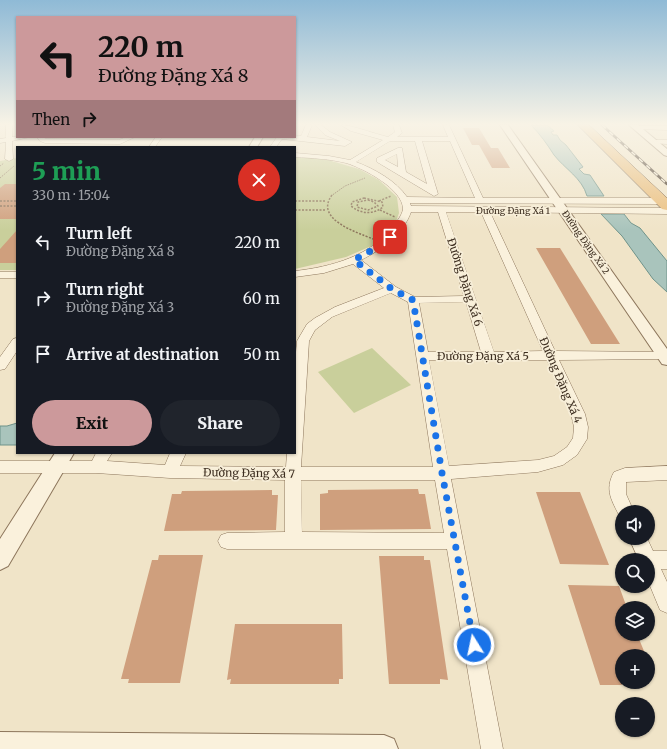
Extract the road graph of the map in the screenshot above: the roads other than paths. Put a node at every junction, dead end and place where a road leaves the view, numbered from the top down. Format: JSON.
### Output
{"nodes":[{"id":1,"x":337,"y":160,"type":"edge"},
{"id":2,"x":354,"y":160,"type":"edge"},
{"id":3,"x":380,"y":160,"type":"edge"},
{"id":4,"x":406,"y":160,"type":"edge"},
{"id":5,"x":416,"y":160,"type":"edge"},
{"id":6,"x":462,"y":160,"type":"edge"},
{"id":7,"x":528,"y":160,"type":"edge"},
{"id":8,"x":620,"y":160,"type":"edge"},
{"id":9,"x":625,"y":160,"type":"edge"},
{"id":10,"x":351,"y":162,"type":"junction"},
{"id":11,"x":402,"y":173,"type":"junction"},
{"id":12,"x":404,"y":200,"type":"junction"},
{"id":13,"x":437,"y":200,"type":"junction"},
{"id":14,"x":666,"y":203,"type":"edge"},
{"id":15,"x":482,"y":205,"type":"junction"},
{"id":16,"x":560,"y":205,"type":"junction"},
{"id":17,"x":354,"y":260,"type":"junction"},
{"id":18,"x":327,"y":269,"type":"junction"},
{"id":19,"x":296,"y":274,"type":"edge"},
{"id":20,"x":0,"y":275,"type":"edge"},
{"id":21,"x":16,"y":275,"type":"edge"},
{"id":22,"x":296,"y":283,"type":"edge"},
{"id":23,"x":392,"y":289,"type":"junction"},
{"id":24,"x":471,"y":299,"type":"junction"},
{"id":25,"x":413,"y":300,"type":"junction"},
{"id":26,"x":16,"y":343,"type":"edge"},
{"id":27,"x":423,"y":356,"type":"junction"},
{"id":28,"x":490,"y":356,"type":"junction"},
{"id":29,"x":552,"y":356,"type":"junction"},
{"id":30,"x":665,"y":357,"type":"edge"},
{"id":31,"x":0,"y":366,"type":"edge"},
{"id":32,"x":296,"y":436,"type":"edge"},
{"id":33,"x":103,"y":454,"type":"edge"},
{"id":34,"x":178,"y":454,"type":"edge"},
{"id":35,"x":295,"y":454,"type":"edge"},
{"id":36,"x":61,"y":460,"type":"edge"},
{"id":37,"x":0,"y":467,"type":"edge"},
{"id":38,"x":96,"y":467,"type":"junction"},
{"id":39,"x":170,"y":472,"type":"junction"},
{"id":40,"x":442,"y":473,"type":"junction"},
{"id":41,"x":667,"y":473,"type":"edge"},
{"id":42,"x":293,"y":474,"type":"junction"},
{"id":43,"x":623,"y":505,"type":"edge"},
{"id":44,"x":294,"y":540,"type":"junction"},
{"id":45,"x":227,"y":541,"type":"dead end"},
{"id":46,"x":455,"y":541,"type":"junction"},
{"id":47,"x":0,"y":559,"type":"edge"},
{"id":48,"x":655,"y":560,"type":"edge"},
{"id":49,"x":667,"y":560,"type":"edge"},
{"id":50,"x":655,"y":576,"type":"edge"},
{"id":51,"x":667,"y":603,"type":"edge"},
{"id":52,"x":0,"y":746,"type":"edge"},
{"id":53,"x":384,"y":749,"type":"edge"},
{"id":54,"x":492,"y":749,"type":"edge"}],
"edges":[{"from":1,"to":10,"type":"street"},
{"from":2,"to":10,"type":"street"},
{"from":3,"to":11,"type":"street"},
{"from":4,"to":11,"type":"street"},
{"from":5,"to":13,"type":"street","name":"Đường Đặng Xá 6"},
{"from":6,"to":15,"type":"street","name":"Đường Đặng Xá 4"},
{"from":7,"to":16,"type":"street","name":"Đường Đặng Xá 2"},
{"from":8,"to":14,"type":"highway"},
{"from":9,"to":14,"type":"highway"},
{"from":10,"to":12,"type":"street"},
{"from":11,"to":13,"type":"street"},
{"from":12,"to":13,"type":"street","name":"Đường Đặng Xá 1"},
{"from":12,"to":17,"type":"street"},
{"from":13,"to":15,"type":"street","name":"Đường Đặng Xá 1"},
{"from":13,"to":24,"type":"street","name":"Đường Đặng Xá 6"},
{"from":14,"to":16,"type":"street","name":"Đường Đặng Xá 1"},
{"from":14,"to":16,"type":"street","name":"Đường Đặng Xá 1"},
{"from":15,"to":16,"type":"street","name":"Đường Đặng Xá 1"},
{"from":15,"to":29,"type":"street","name":"Đường Đặng Xá 4"},
{"from":16,"to":30,"type":"street","name":"Đường Đặng Xá 2"},
{"from":17,"to":18,"type":"street"},
{"from":17,"to":23,"type":"street"},
{"from":18,"to":19,"type":"street"},
{"from":18,"to":22,"type":"street"},
{"from":20,"to":21,"type":"street"},
{"from":23,"to":25,"type":"street"},
{"from":23,"to":32,"type":"street"},
{"from":24,"to":25,"type":"street"},
{"from":24,"to":28,"type":"street","name":"Đường Đặng Xá 6"},
{"from":25,"to":27,"type":"street"},
{"from":26,"to":31,"type":"street"},
{"from":27,"to":28,"type":"street","name":"Đường Đặng Xá 5"},
{"from":27,"to":40,"type":"street"},
{"from":28,"to":29,"type":"street","name":"Đường Đặng Xá 5"},
{"from":29,"to":30,"type":"street","name":"Đường Đặng Xá 5"},
{"from":29,"to":40,"type":"street","name":"Đường Đặng Xá 4"},
{"from":33,"to":38,"type":"street"},
{"from":34,"to":39,"type":"street"},
{"from":35,"to":42,"type":"street"},
{"from":36,"to":37,"type":"street","name":"Đường Đặng Xá 7"},
{"from":36,"to":38,"type":"street","name":"Đường Đặng Xá 7"},
{"from":36,"to":47,"type":"street"},
{"from":38,"to":39,"type":"street","name":"Đường Đặng Xá 7"},
{"from":39,"to":42,"type":"street","name":"Đường Đặng Xá 7"},
{"from":40,"to":42,"type":"street","name":"Đường Đặng Xá 7"},
{"from":40,"to":46,"type":"street"},
{"from":41,"to":43,"type":"street"},
{"from":42,"to":44,"type":"street"},
{"from":44,"to":45,"type":"street"},
{"from":44,"to":46,"type":"street"},
{"from":46,"to":54,"type":"street"},
{"from":48,"to":49,"type":"street"},
{"from":50,"to":51,"type":"street"},
{"from":52,"to":53,"type":"street"}]}
